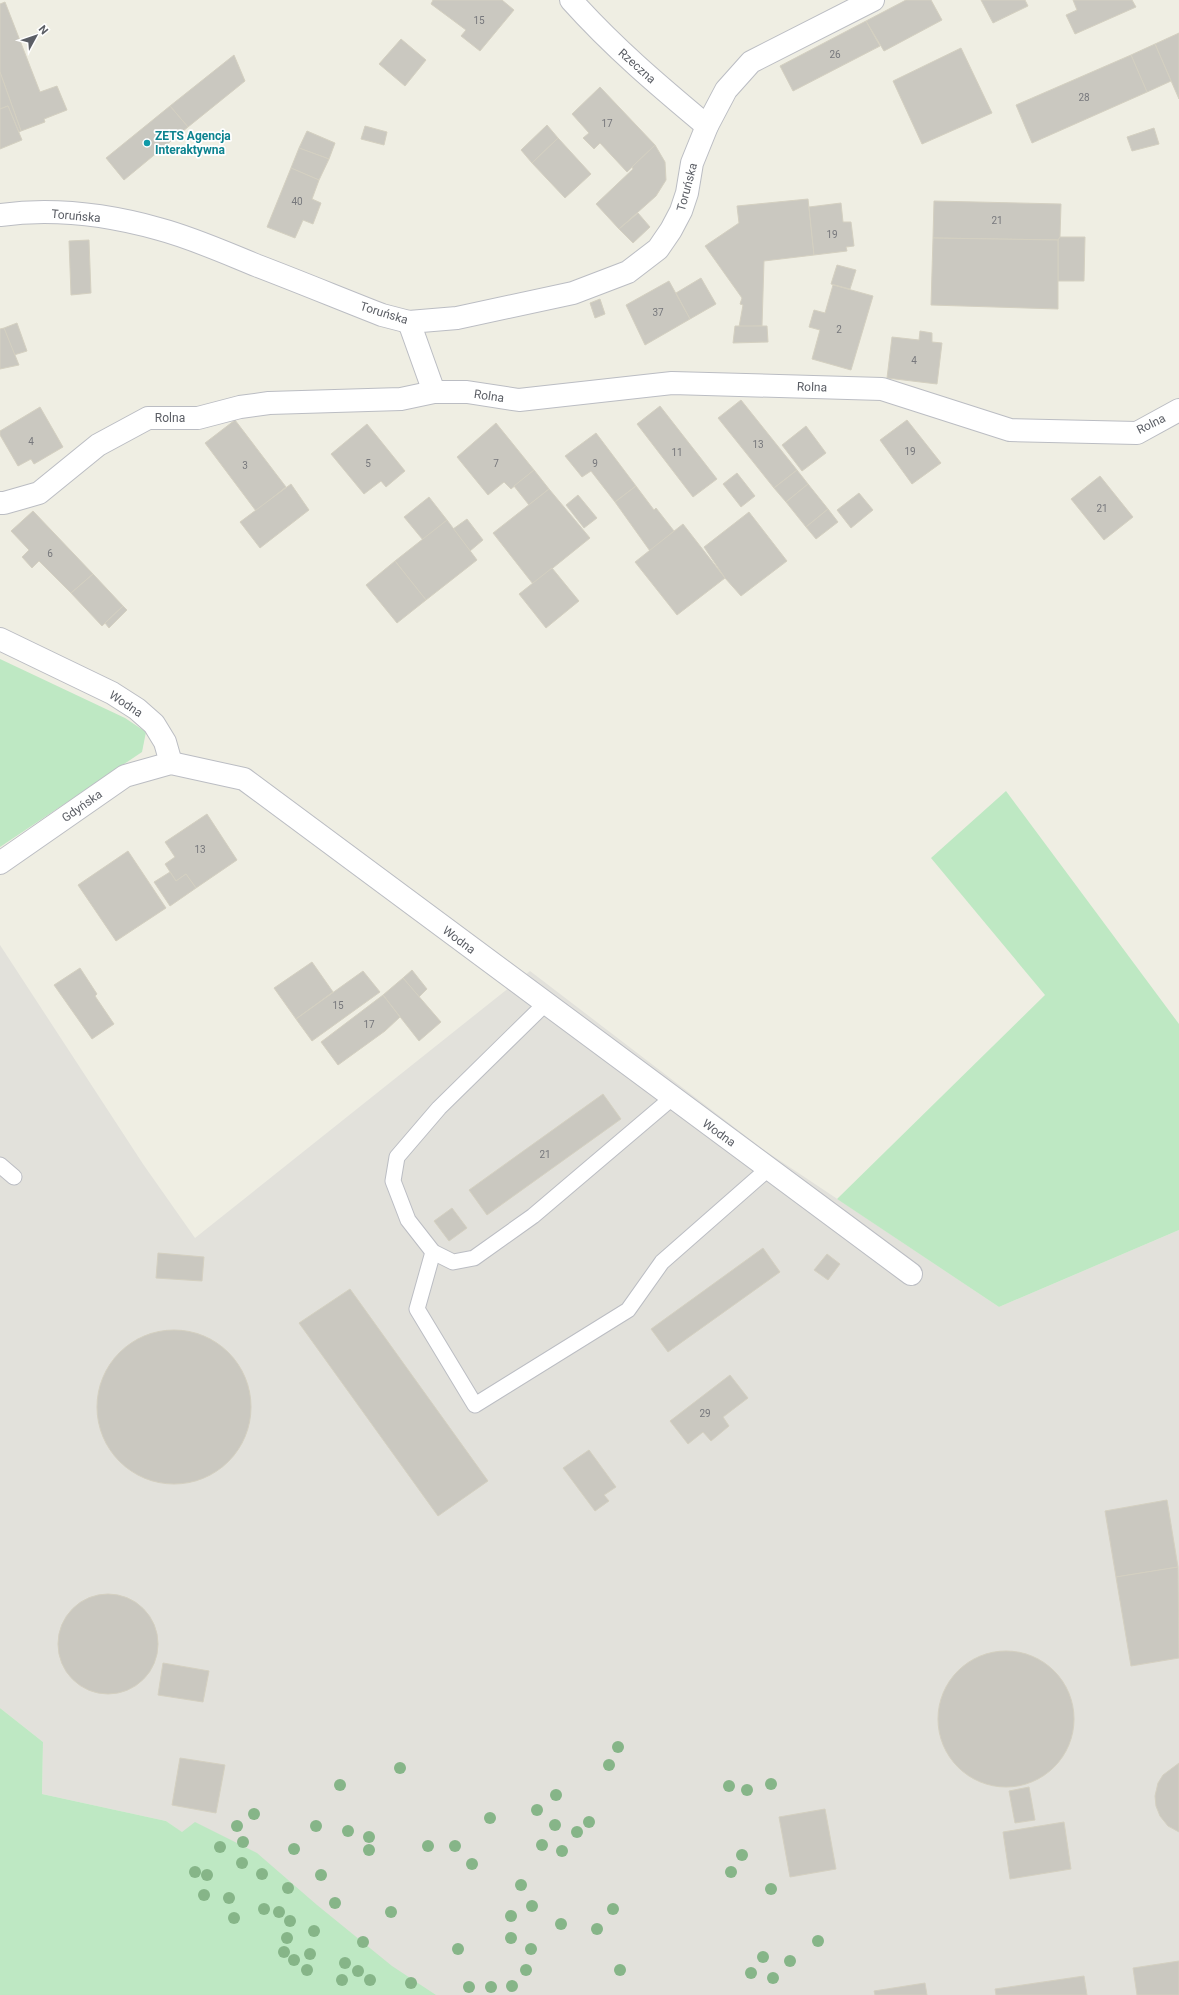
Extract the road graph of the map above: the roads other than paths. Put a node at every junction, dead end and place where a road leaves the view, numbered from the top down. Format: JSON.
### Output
{"nodes":[{"id":1,"x":571,"y":0,"type":"edge"},
{"id":2,"x":873,"y":0,"type":"edge"},
{"id":3,"x":707,"y":126,"type":"junction"},
{"id":4,"x":0,"y":215,"type":"edge"},
{"id":5,"x":409,"y":322,"type":"junction"},
{"id":6,"x":434,"y":392,"type":"junction"},
{"id":7,"x":1179,"y":410,"type":"edge"},
{"id":8,"x":0,"y":503,"type":"edge"},
{"id":9,"x":0,"y":639,"type":"edge"},
{"id":10,"x":171,"y":763,"type":"junction"},
{"id":11,"x":0,"y":863,"type":"edge"},
{"id":12,"x":545,"y":1004,"type":"junction"},
{"id":13,"x":672,"y":1098,"type":"junction"},
{"id":14,"x":0,"y":1165,"type":"edge"},
{"id":15,"x":768,"y":1169,"type":"junction"},
{"id":16,"x":14,"y":1176,"type":"dead end"},
{"id":17,"x":432,"y":1252,"type":"junction"},
{"id":18,"x":911,"y":1274,"type":"dead end"}],
"edges":[{"from":1,"to":3,"type":"street","name":"Rzeczna"},
{"from":2,"to":3,"type":"street","name":"Toruńska"},
{"from":3,"to":5,"type":"street","name":"Toruńska"},
{"from":4,"to":5,"type":"street","name":"Toruńska"},
{"from":5,"to":6,"type":"street"},
{"from":6,"to":7,"type":"street","name":"Rolna"},
{"from":6,"to":8,"type":"street","name":"Rolna"},
{"from":9,"to":10,"type":"street","name":"Wodna"},
{"from":10,"to":11,"type":"street","name":"Gdyńska"},
{"from":10,"to":12,"type":"street","name":"Wodna"},
{"from":12,"to":13,"type":"street","name":"Wodna"},
{"from":12,"to":17,"type":"lane"},
{"from":13,"to":15,"type":"street","name":"Wodna"},
{"from":13,"to":17,"type":"lane"},
{"from":14,"to":16,"type":"lane"},
{"from":15,"to":17,"type":"lane"},
{"from":15,"to":18,"type":"street","name":"Wodna"}]}
